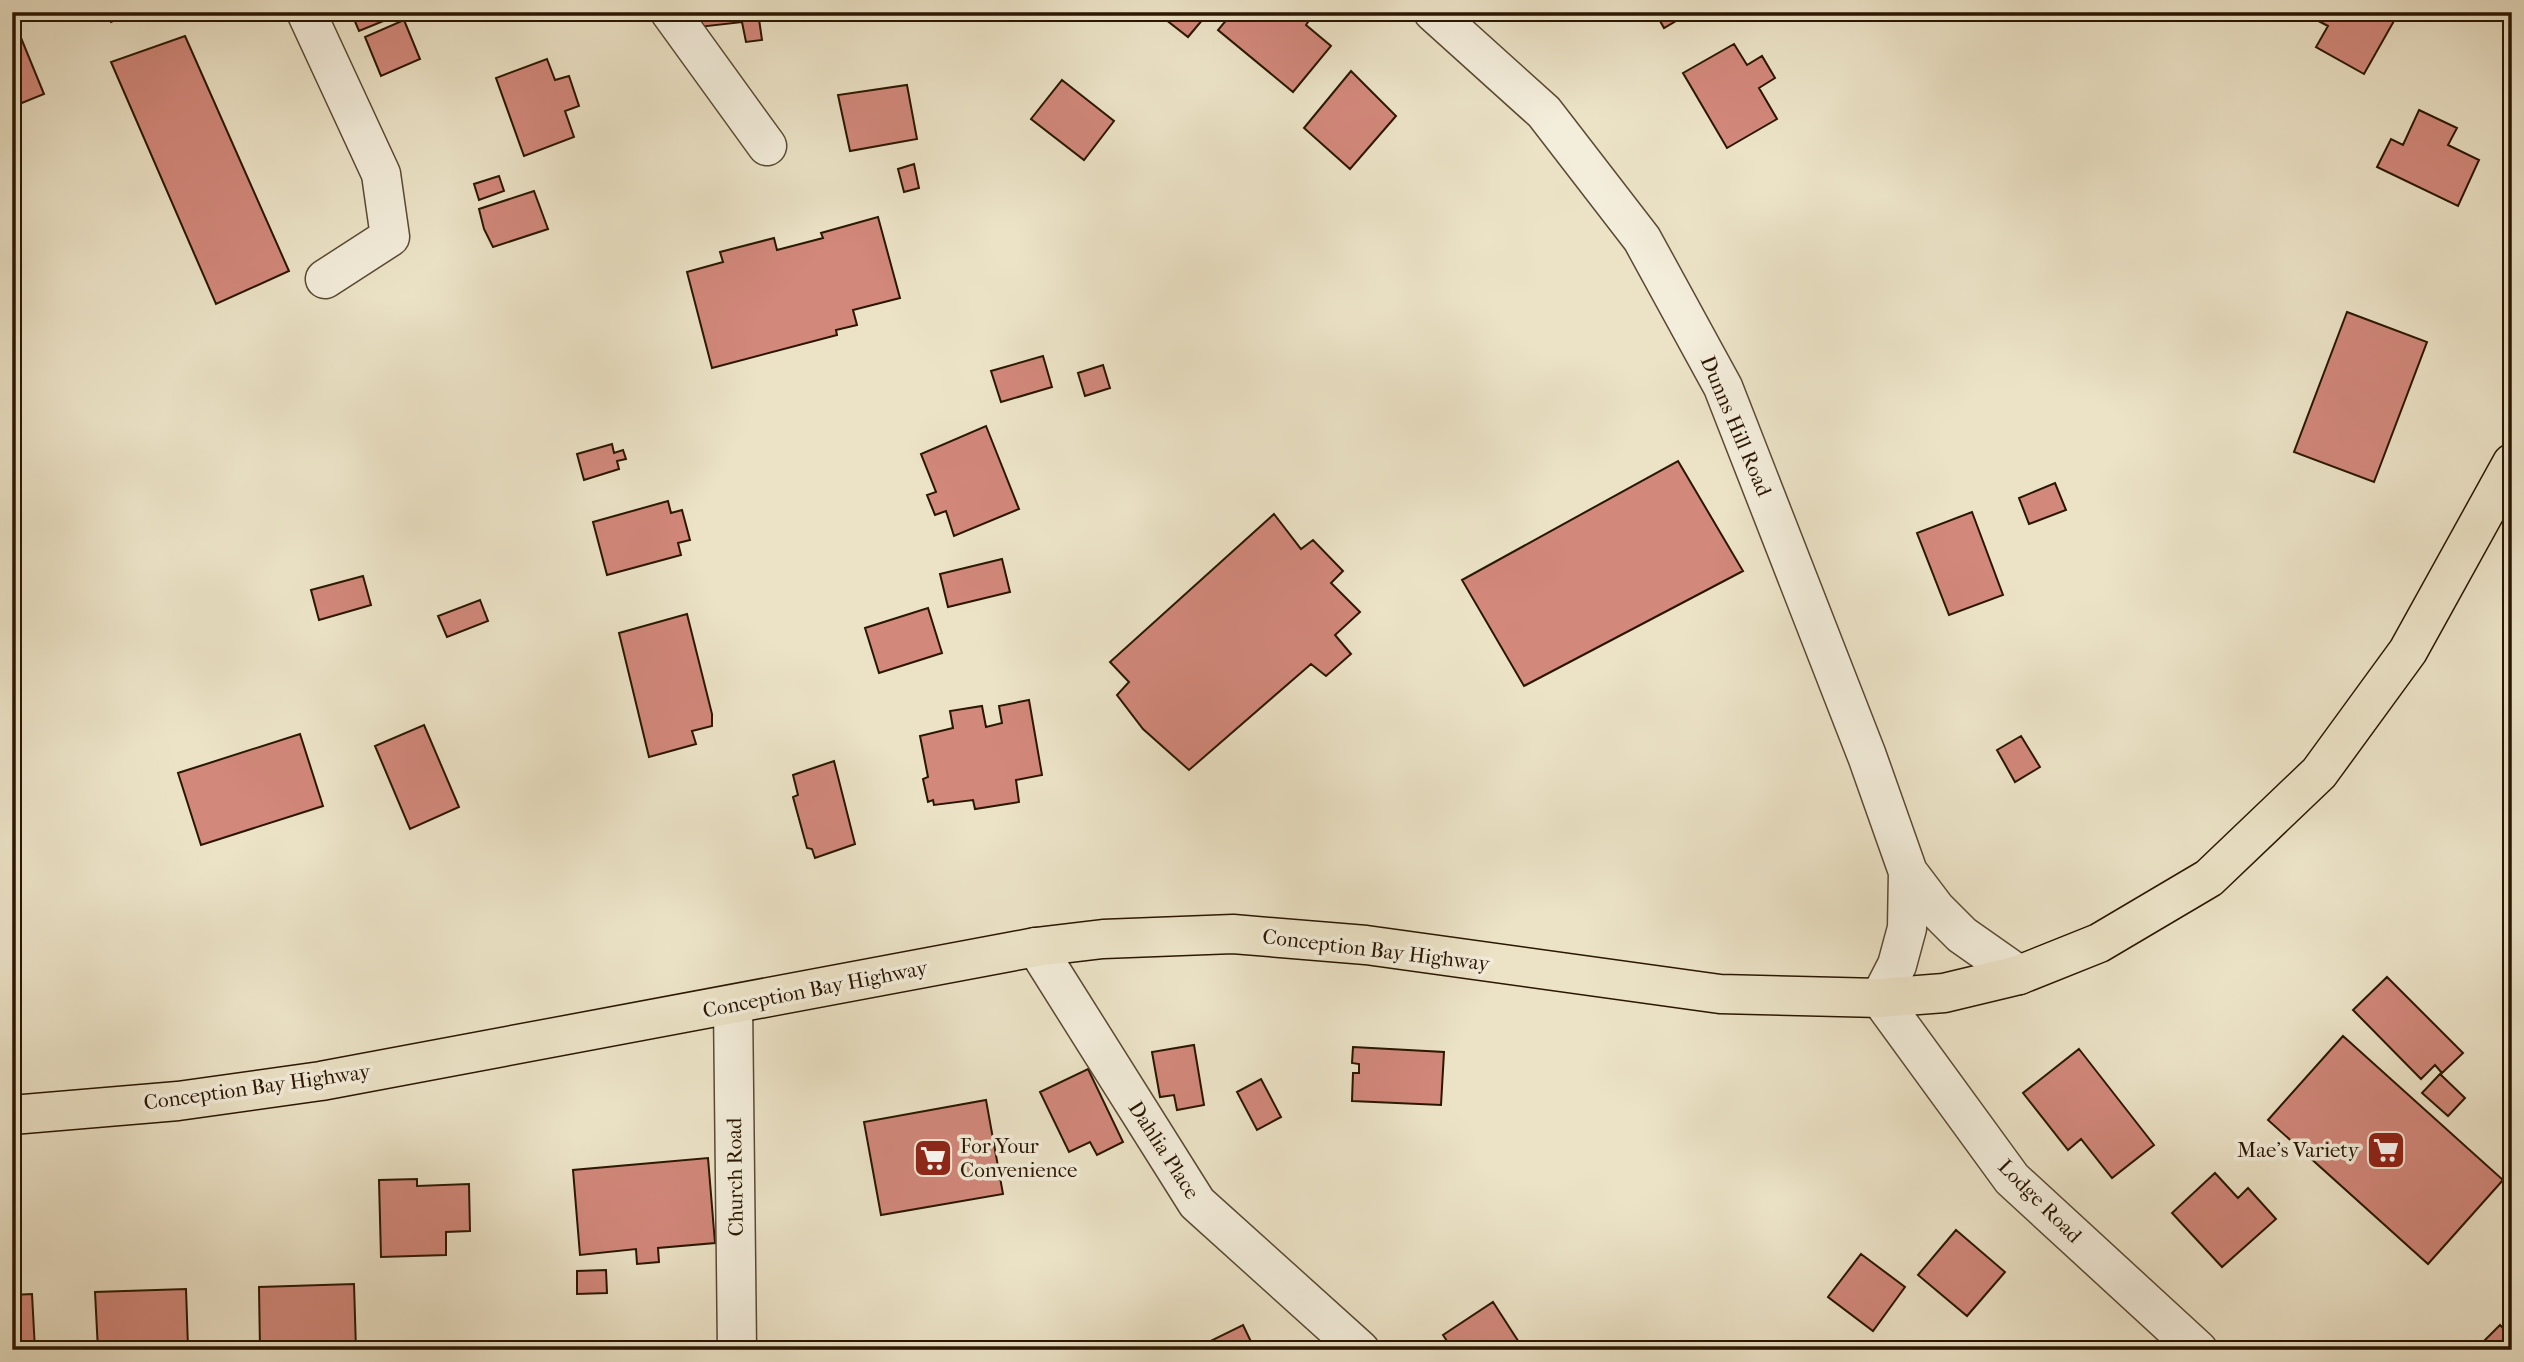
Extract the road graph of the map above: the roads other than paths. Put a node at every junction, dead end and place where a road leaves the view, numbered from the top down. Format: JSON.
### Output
{"nodes":[{"id":1,"x":306,"y":12,"type":"edge"},
{"id":2,"x":670,"y":12,"type":"edge"},
{"id":3,"x":1433,"y":12,"type":"edge"},
{"id":4,"x":767,"y":146,"type":"dead end"},
{"id":5,"x":325,"y":279,"type":"dead end"},
{"id":6,"x":2512,"y":463,"type":"edge"},
{"id":7,"x":1908,"y":872,"type":"junction"},
{"id":8,"x":1036,"y":947,"type":"junction"},
{"id":9,"x":2019,"y":975,"type":"junction"},
{"id":10,"x":1880,"y":998,"type":"junction"},
{"id":11,"x":733,"y":1005,"type":"junction"},
{"id":12,"x":12,"y":1115,"type":"edge"},
{"id":13,"x":737,"y":1350,"type":"edge"},
{"id":14,"x":1360,"y":1350,"type":"edge"},
{"id":15,"x":2198,"y":1350,"type":"edge"}],
"edges":[{"from":1,"to":5,"type":"street"},
{"from":2,"to":4,"type":"street"},
{"from":3,"to":7,"type":"street","name":"Dunns Hill Road"},
{"from":6,"to":9,"type":"main road","name":"Conception Bay Highway"},
{"from":7,"to":9,"type":"street","name":"Dunns Hill Road"},
{"from":7,"to":10,"type":"street","name":"Dunns Hill Road"},
{"from":8,"to":10,"type":"main road","name":"Conception Bay Highway"},
{"from":8,"to":11,"type":"main road","name":"Conception Bay Highway"},
{"from":8,"to":14,"type":"street","name":"Dahlia Place"},
{"from":9,"to":10,"type":"main road","name":"Conception Bay Highway"},
{"from":10,"to":15,"type":"street","name":"Lodge Road"},
{"from":11,"to":12,"type":"main road","name":"Conception Bay Highway"},
{"from":11,"to":13,"type":"street","name":"Church Road"}]}
